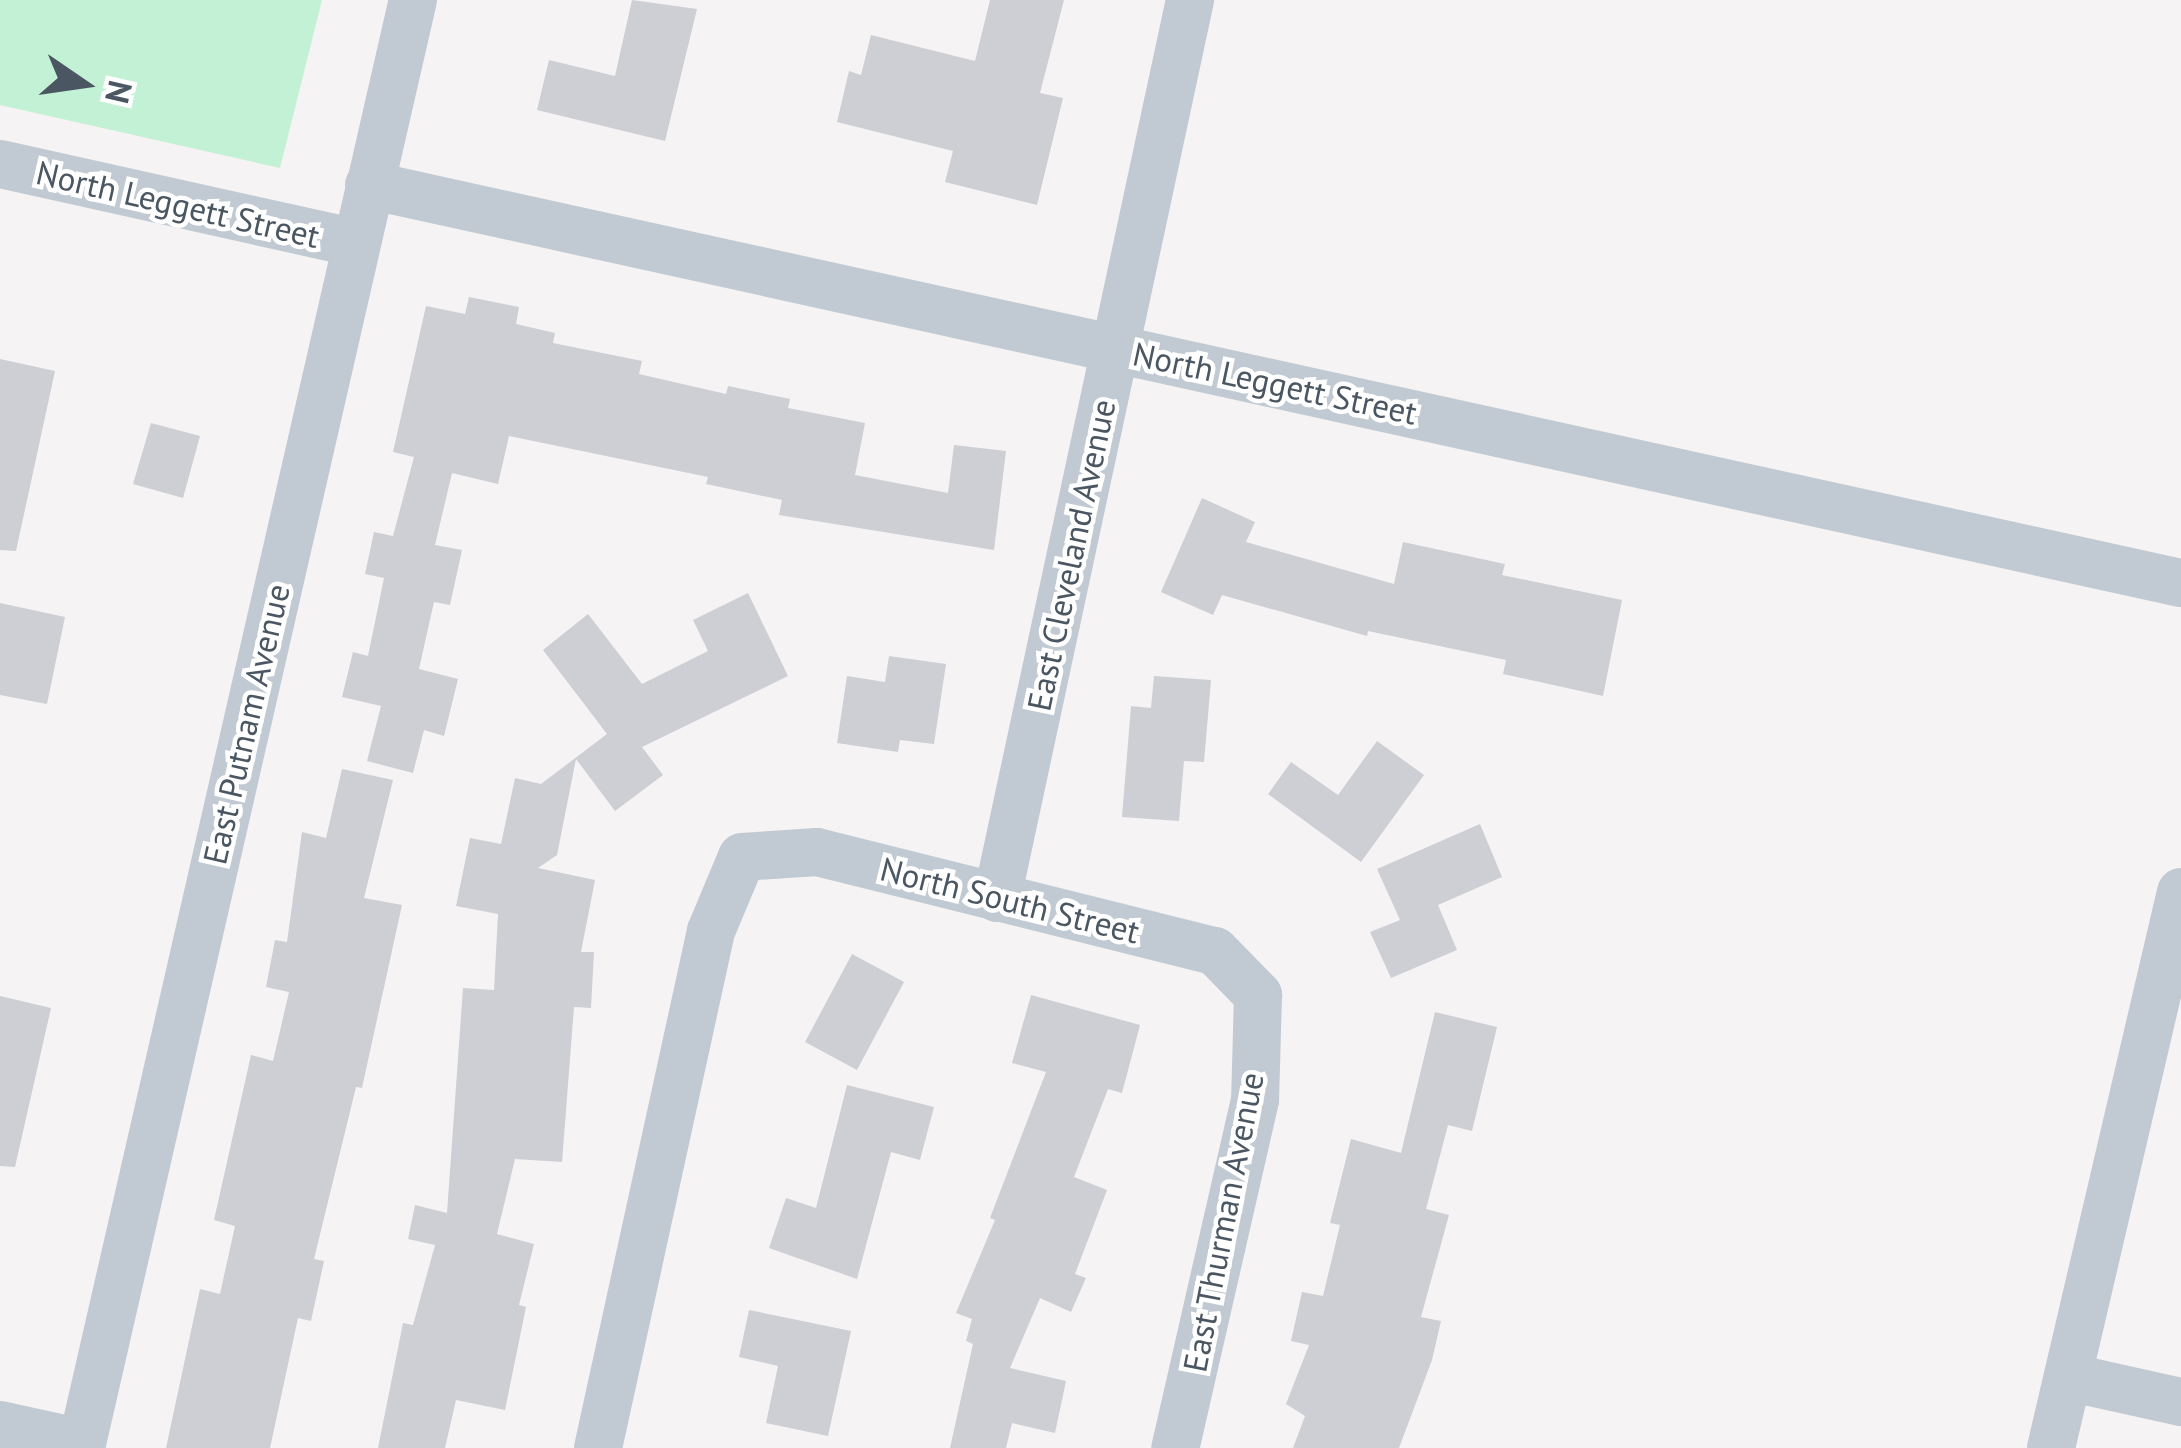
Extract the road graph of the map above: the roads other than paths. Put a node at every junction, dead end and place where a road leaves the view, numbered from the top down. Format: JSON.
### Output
{"nodes":[{"id":1,"x":412,"y":0,"type":"edge"},
{"id":2,"x":1190,"y":0,"type":"edge"},
{"id":3,"x":0,"y":164,"type":"edge"},
{"id":4,"x":369,"y":185,"type":"junction"},
{"id":5,"x":356,"y":243,"type":"junction"},
{"id":6,"x":1116,"y":348,"type":"junction"},
{"id":7,"x":2181,"y":583,"type":"edge"},
{"id":8,"x":998,"y":898,"type":"junction"},
{"id":9,"x":2179,"y":911,"type":"edge"},
{"id":10,"x":1258,"y":995,"type":"joint"},
{"id":11,"x":2068,"y":1377,"type":"junction"},
{"id":12,"x":2181,"y":1402,"type":"edge"},
{"id":13,"x":0,"y":1425,"type":"edge"},
{"id":14,"x":81,"y":1446,"type":"edge"},
{"id":15,"x":598,"y":1448,"type":"edge"},
{"id":16,"x":1175,"y":1448,"type":"edge"},
{"id":17,"x":2051,"y":1448,"type":"edge"}],
"edges":[{"from":1,"to":4,"type":"street","name":"East Putnam Avenue"},
{"from":2,"to":6,"type":"street","name":"East Cleveland Avenue"},
{"from":3,"to":5,"type":"street","name":"North Leggett Street"},
{"from":4,"to":5,"type":"street","name":"East Putnam Avenue"},
{"from":4,"to":6,"type":"street","name":"North Leggett Street"},
{"from":5,"to":14,"type":"street","name":"East Putnam Avenue"},
{"from":6,"to":7,"type":"street","name":"North Leggett Street"},
{"from":6,"to":8,"type":"street","name":"East Cleveland Avenue"},
{"from":8,"to":10,"type":"street","name":"North South Street"},
{"from":8,"to":15,"type":"street","name":"North South Street"},
{"from":9,"to":11,"type":"street"},
{"from":10,"to":16,"type":"street","name":"East Thurman Avenue"},
{"from":11,"to":12,"type":"street"},
{"from":11,"to":17,"type":"street"},
{"from":13,"to":14,"type":"street"}]}
